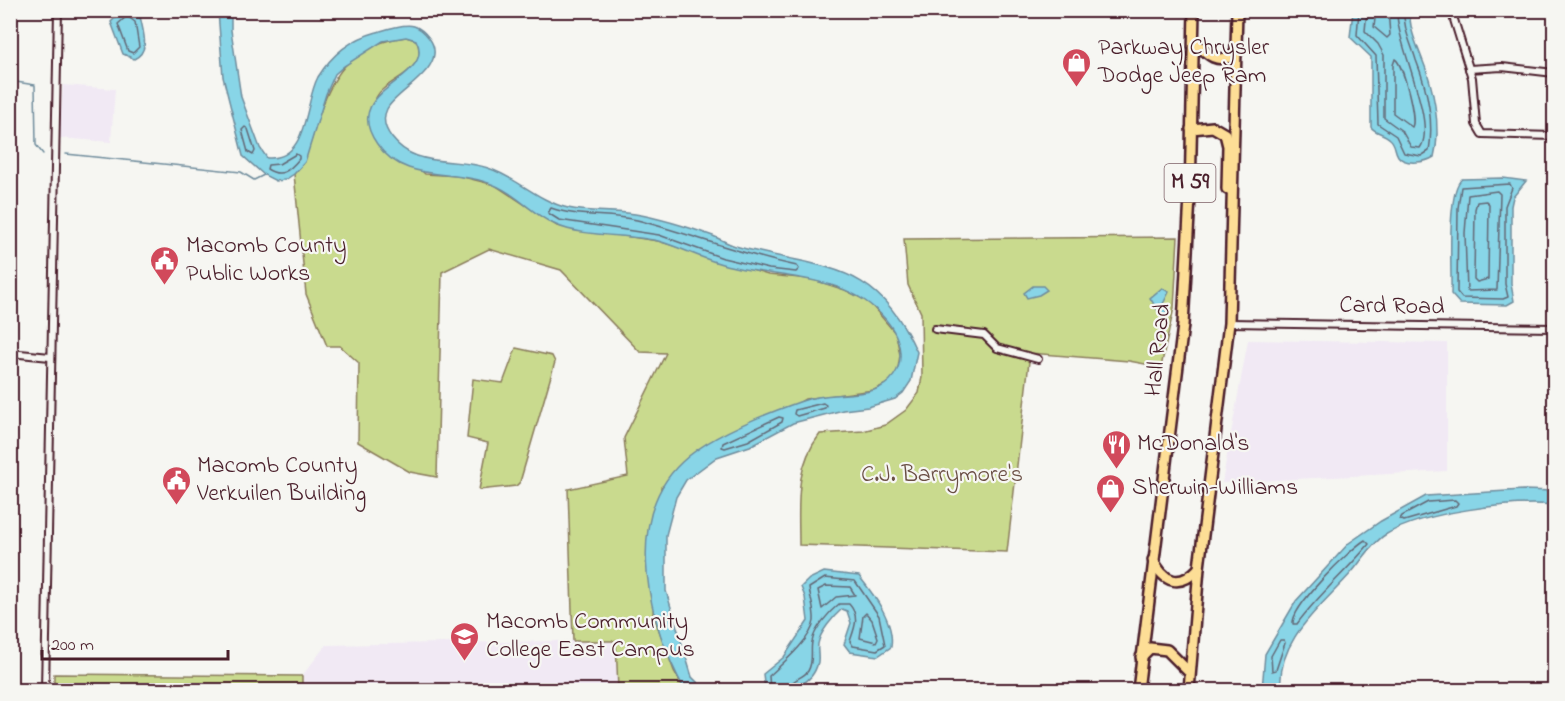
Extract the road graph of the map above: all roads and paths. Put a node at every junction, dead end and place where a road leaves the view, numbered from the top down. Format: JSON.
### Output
{"nodes":[{"id":1,"x":58,"y":10,"type":"edge"},
{"id":2,"x":1194,"y":10,"type":"edge"},
{"id":3,"x":1237,"y":10,"type":"edge"},
{"id":4,"x":1451,"y":10,"type":"edge"},
{"id":5,"x":1194,"y":40,"type":"junction"},
{"id":6,"x":1237,"y":53,"type":"junction"},
{"id":7,"x":1469,"y":69,"type":"junction"},
{"id":8,"x":1554,"y":73,"type":"edge"},
{"id":9,"x":1191,"y":129,"type":"junction"},
{"id":10,"x":1554,"y":136,"type":"edge"},
{"id":11,"x":1233,"y":224,"type":"junction"},
{"id":12,"x":1229,"y":322,"type":"junction"},
{"id":13,"x":935,"y":328,"type":"dead end"},
{"id":14,"x":1554,"y":328,"type":"edge"},
{"id":15,"x":10,"y":353,"type":"edge"},
{"id":16,"x":50,"y":357,"type":"junction"},
{"id":17,"x":1038,"y":359,"type":"dead end"},
{"id":18,"x":1153,"y":560,"type":"junction"},
{"id":19,"x":1199,"y":568,"type":"junction"},
{"id":20,"x":1140,"y":663,"type":"junction"},
{"id":21,"x":1188,"y":671,"type":"junction"},
{"id":22,"x":45,"y":690,"type":"edge"},
{"id":23,"x":1138,"y":690,"type":"edge"},
{"id":24,"x":1189,"y":690,"type":"edge"}],
"edges":[{"from":1,"to":16,"type":"street"},
{"from":2,"to":5,"type":"highway","name":"Hall Road","number":"M 59"},
{"from":3,"to":6,"type":"highway","number":"M 59"},
{"from":4,"to":7,"type":"street"},
{"from":5,"to":6,"type":"highway"},
{"from":5,"to":9,"type":"highway","name":"Hall Road","number":"M 59"},
{"from":6,"to":11,"type":"highway","number":"M 59"},
{"from":7,"to":8,"type":"street"},
{"from":7,"to":10,"type":"street"},
{"from":9,"to":11,"type":"highway"},
{"from":9,"to":18,"type":"highway","name":"Hall Road","number":"M 59"},
{"from":11,"to":12,"type":"highway","number":"M 59"},
{"from":12,"to":14,"type":"street","name":"Card Road"},
{"from":12,"to":19,"type":"highway","number":"M 59"},
{"from":13,"to":17,"type":"street"},
{"from":15,"to":16,"type":"street"},
{"from":16,"to":22,"type":"street"},
{"from":18,"to":19,"type":"highway"},
{"from":18,"to":20,"type":"highway","name":"Hall Road","number":"M 59"},
{"from":19,"to":21,"type":"highway","number":"M 59"},
{"from":20,"to":21,"type":"highway"},
{"from":20,"to":23,"type":"highway","name":"Hall Road","number":"M 59"},
{"from":21,"to":24,"type":"highway","number":"M 59"}]}
